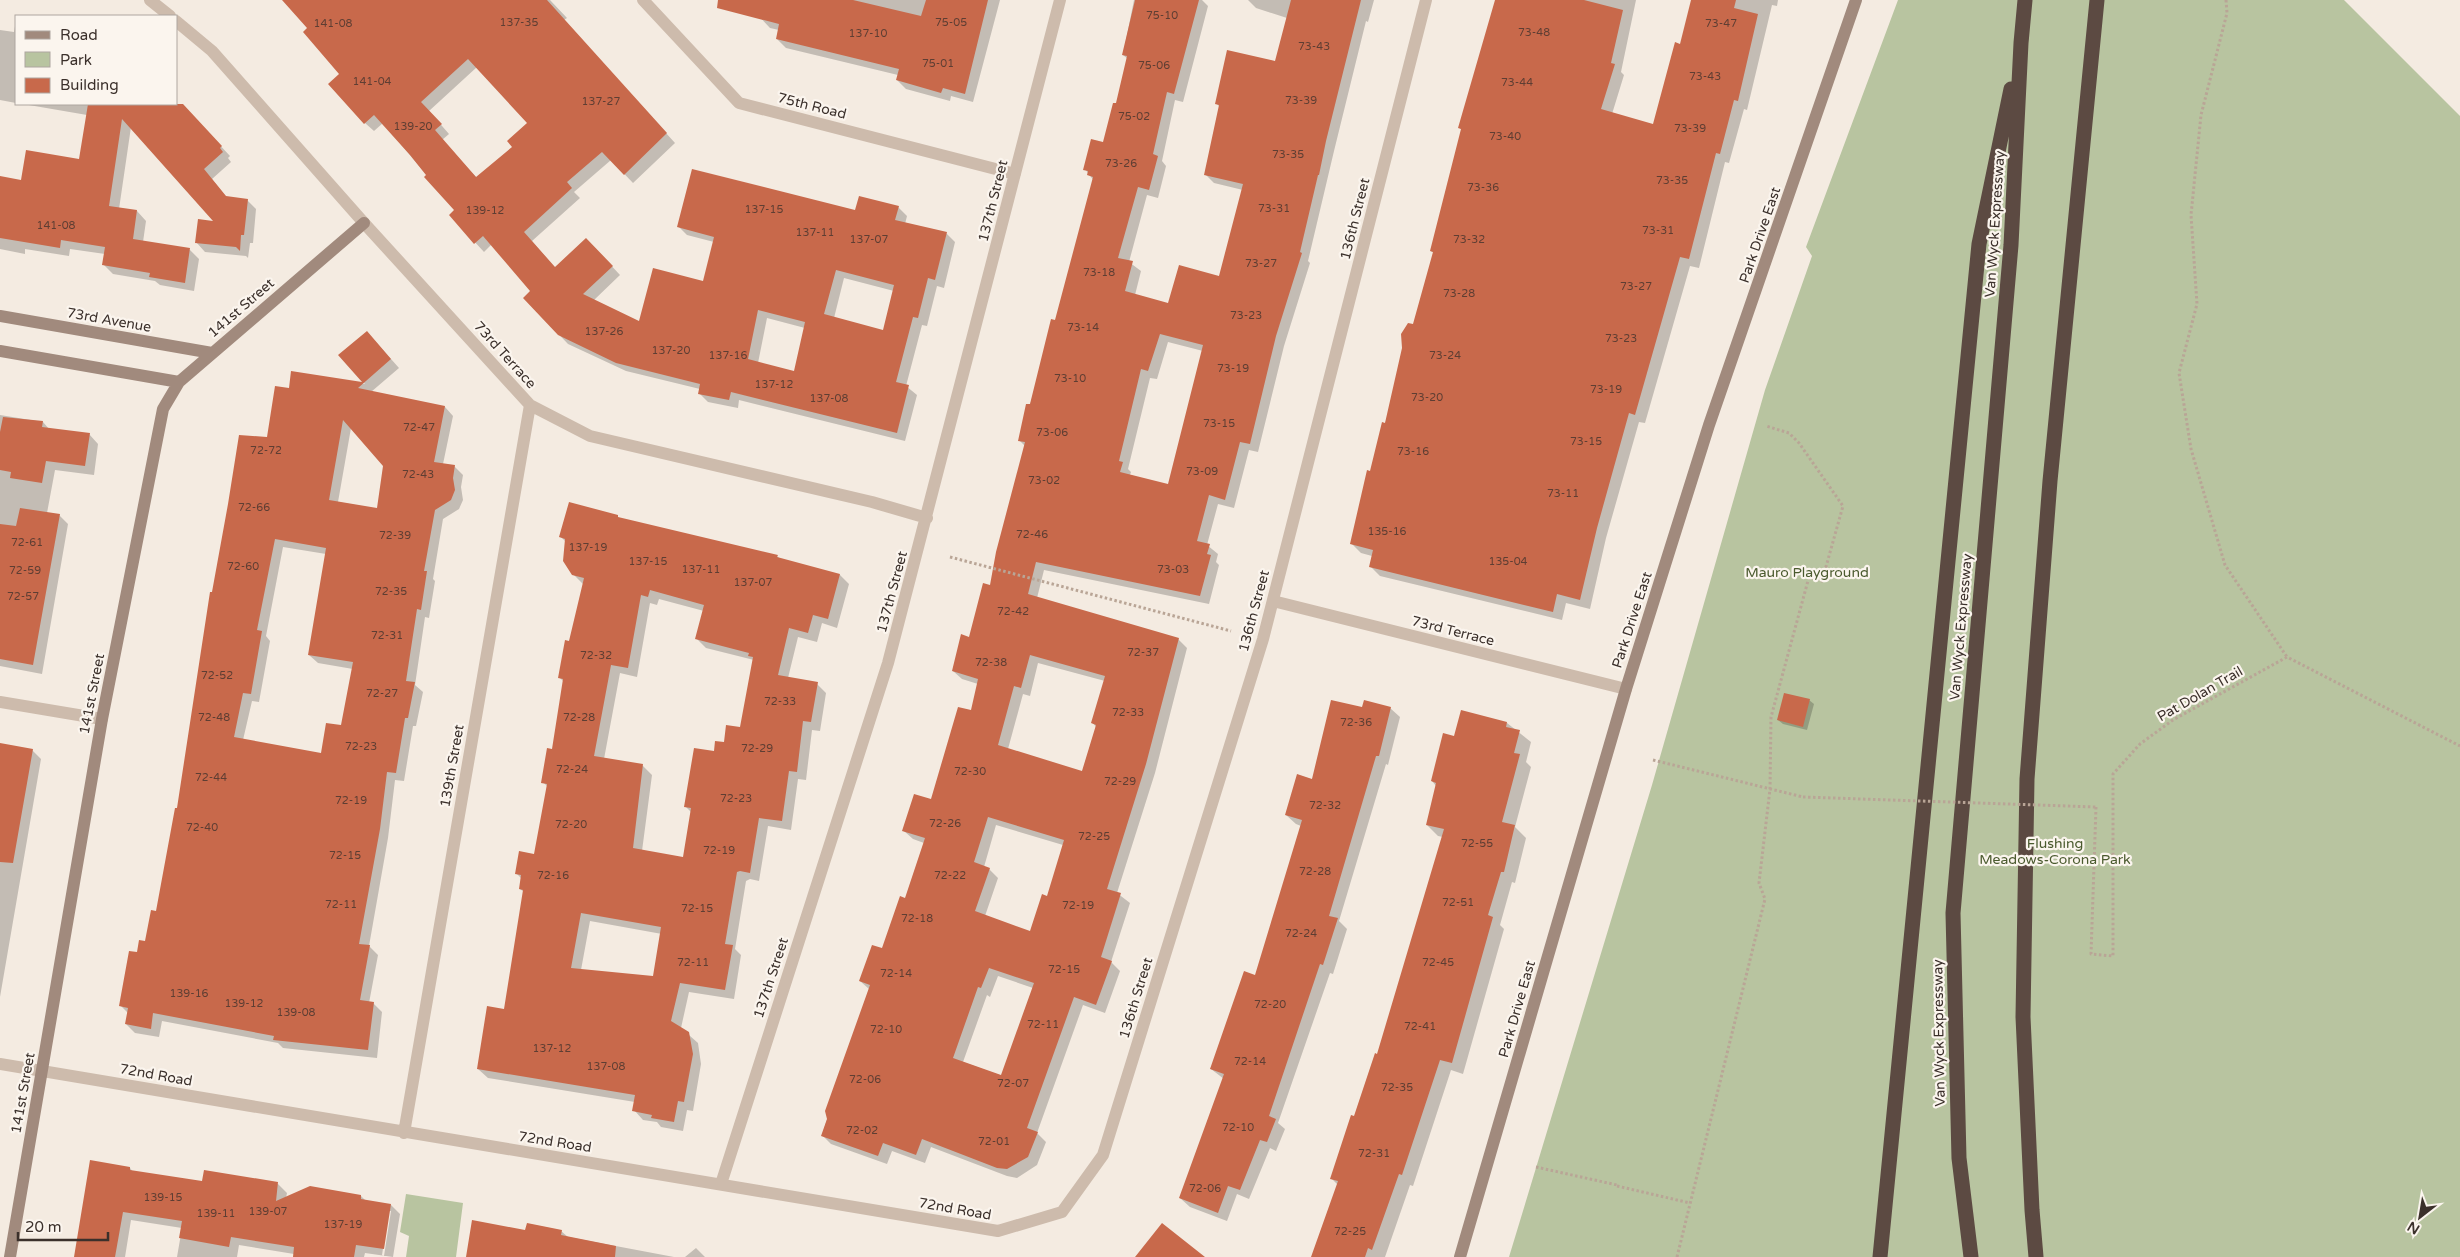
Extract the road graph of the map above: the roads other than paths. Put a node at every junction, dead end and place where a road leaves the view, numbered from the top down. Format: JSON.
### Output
{"nodes":[{"id":1,"x":150,"y":0,"type":"edge"},
{"id":2,"x":643,"y":0,"type":"edge"},
{"id":3,"x":1060,"y":0,"type":"edge"},
{"id":4,"x":1426,"y":0,"type":"edge"},
{"id":5,"x":1856,"y":0,"type":"edge"},
{"id":6,"x":2025,"y":0,"type":"edge"},
{"id":7,"x":2097,"y":0,"type":"edge"},
{"id":8,"x":169,"y":15,"type":"edge"},
{"id":9,"x":178,"y":23,"type":"edge"},
{"id":10,"x":2021,"y":43,"type":"junction"},
{"id":11,"x":1015,"y":174,"type":"junction"},
{"id":12,"x":364,"y":223,"type":"junction"},
{"id":13,"x":0,"y":316,"type":"edge"},
{"id":14,"x":0,"y":351,"type":"edge"},
{"id":15,"x":212,"y":353,"type":"junction"},
{"id":16,"x":179,"y":382,"type":"junction"},
{"id":17,"x":530,"y":405,"type":"junction"},
{"id":18,"x":928,"y":518,"type":"junction"},
{"id":19,"x":1273,"y":601,"type":"junction"},
{"id":20,"x":1626,"y":689,"type":"junction"},
{"id":21,"x":0,"y":702,"type":"edge"},
{"id":22,"x":102,"y":719,"type":"junction"},
{"id":23,"x":0,"y":1064,"type":"edge"},
{"id":24,"x":42,"y":1071,"type":"junction"},
{"id":25,"x":404,"y":1133,"type":"junction"},
{"id":26,"x":721,"y":1184,"type":"junction"},
{"id":27,"x":1062,"y":1212,"type":"joint"},
{"id":28,"x":10,"y":1257,"type":"edge"},
{"id":29,"x":1460,"y":1257,"type":"edge"},
{"id":30,"x":1880,"y":1257,"type":"edge"},
{"id":31,"x":1971,"y":1257,"type":"edge"},
{"id":32,"x":2036,"y":1257,"type":"edge"}],
"edges":[{"from":1,"to":8,"type":"street"},
{"from":2,"to":11,"type":"street","name":"75th Road"},
{"from":3,"to":11,"type":"street","name":"137th Street"},
{"from":4,"to":19,"type":"street","name":"136th Street"},
{"from":5,"to":20,"type":"street","name":"Park Drive East"},
{"from":6,"to":10,"type":"highway","name":"Van Wyck Expressway"},
{"from":7,"to":32,"type":"highway"},
{"from":9,"to":12,"type":"street","name":"73rd Terrace"},
{"from":10,"to":30,"type":"highway"},
{"from":10,"to":31,"type":"highway","name":"Van Wyck Expressway"},
{"from":11,"to":18,"type":"street","name":"137th Street"},
{"from":12,"to":15,"type":"street","name":"141st Street"},
{"from":12,"to":17,"type":"street","name":"73rd Terrace"},
{"from":13,"to":15,"type":"street","name":"73rd Avenue"},
{"from":14,"to":16,"type":"street"},
{"from":15,"to":16,"type":"street","name":"141st Street"},
{"from":16,"to":22,"type":"street","name":"141st Street"},
{"from":17,"to":18,"type":"street","name":"73rd Terrace"},
{"from":17,"to":25,"type":"street","name":"139th Street"},
{"from":18,"to":26,"type":"street","name":"137th Street"},
{"from":19,"to":20,"type":"street","name":"73rd Terrace"},
{"from":19,"to":27,"type":"street","name":"136th Street"},
{"from":20,"to":29,"type":"street","name":"Park Drive East"},
{"from":21,"to":22,"type":"street"},
{"from":22,"to":24,"type":"street","name":"141st Street"},
{"from":23,"to":24,"type":"street","name":"72nd Road"},
{"from":24,"to":25,"type":"street","name":"72nd Road"},
{"from":24,"to":28,"type":"street","name":"141st Street"},
{"from":25,"to":26,"type":"street","name":"72nd Road"},
{"from":26,"to":27,"type":"street","name":"72nd Road"}]}
